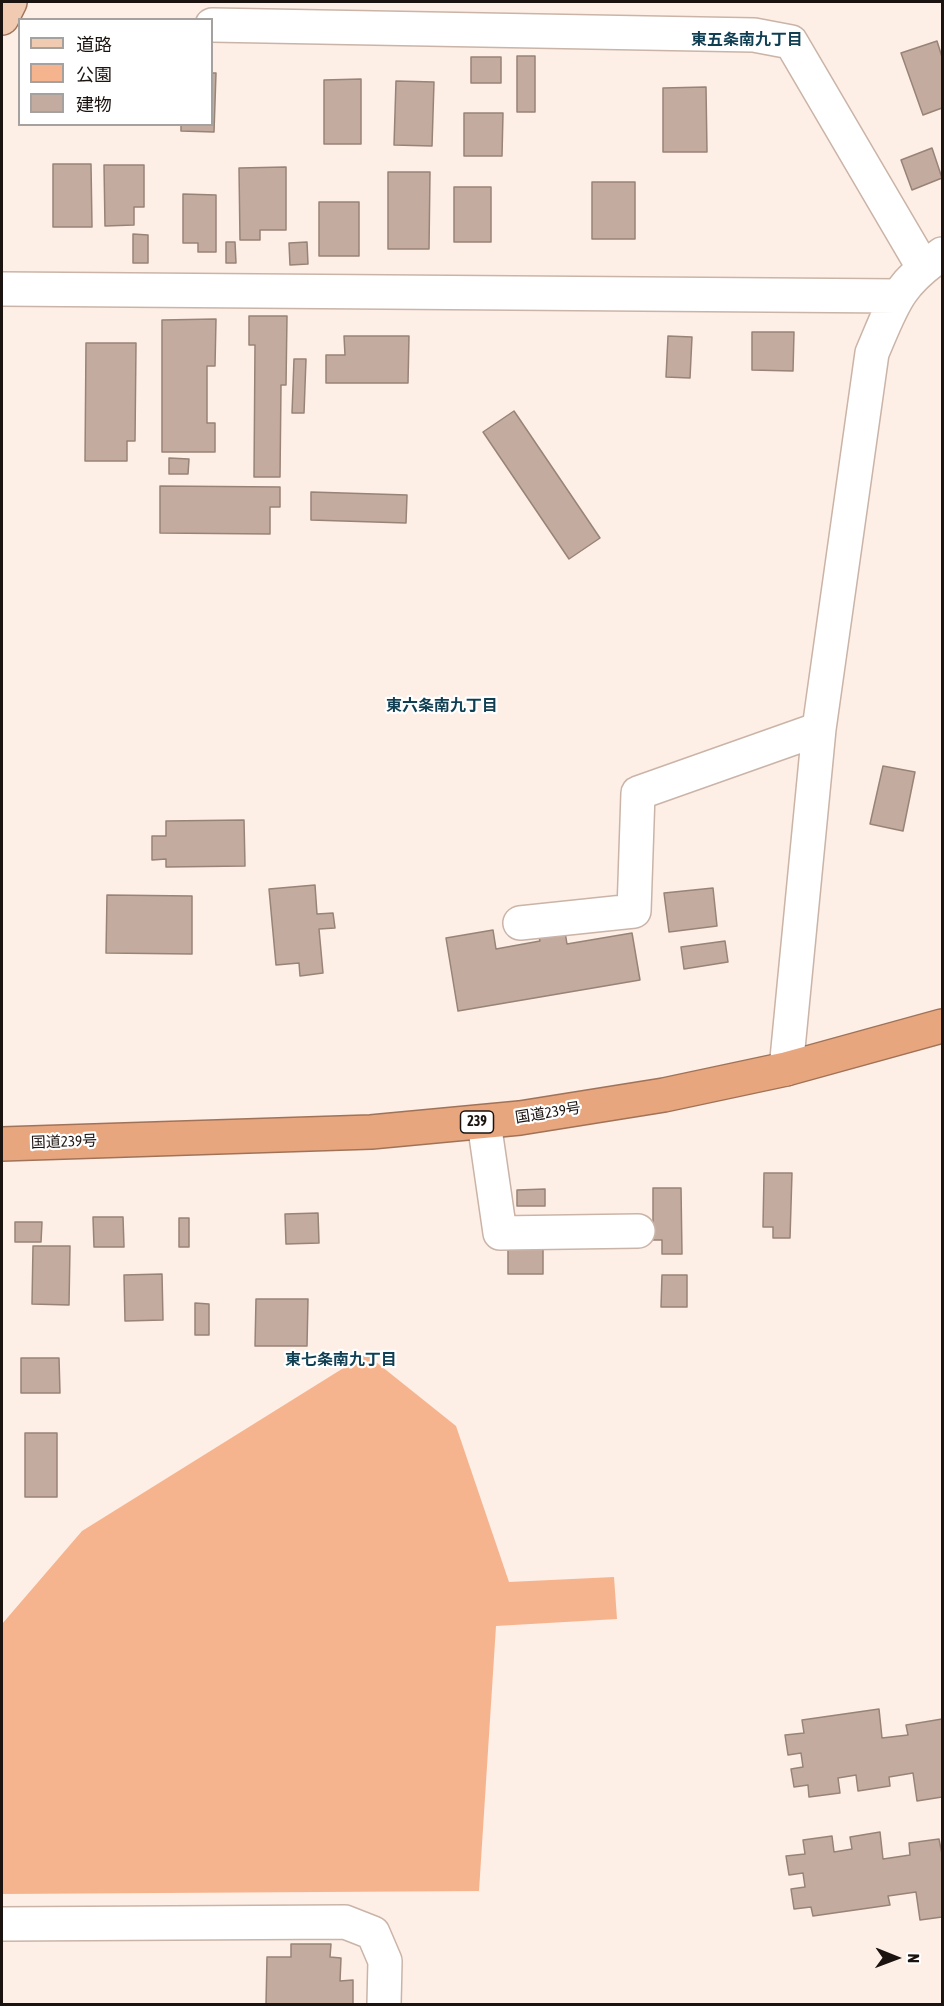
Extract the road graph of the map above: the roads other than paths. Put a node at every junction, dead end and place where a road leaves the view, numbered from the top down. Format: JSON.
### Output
{"nodes":[{"id":1,"x":10,"y":2,"type":"edge"},
{"id":2,"x":2,"y":20,"type":"edge"},
{"id":3,"x":18,"y":21,"type":"edge"},
{"id":4,"x":213,"y":25,"type":"edge"},
{"id":5,"x":933,"y":260,"type":"edge"},
{"id":6,"x":2,"y":289,"type":"edge"},
{"id":7,"x":897,"y":296,"type":"junction"},
{"id":8,"x":819,"y":729,"type":"junction"},
{"id":9,"x":520,"y":923,"type":"dead end"},
{"id":10,"x":942,"y":1026,"type":"edge"},
{"id":11,"x":786,"y":1069,"type":"junction"},
{"id":12,"x":484,"y":1122,"type":"junction"},
{"id":13,"x":2,"y":1144,"type":"edge"},
{"id":14,"x":638,"y":1231,"type":"dead end"},
{"id":15,"x":2,"y":1924,"type":"edge"},
{"id":16,"x":384,"y":2004,"type":"edge"}],
"edges":[{"from":1,"to":2,"type":"main road"},
{"from":2,"to":3,"type":"street"},
{"from":4,"to":5,"type":"street"},
{"from":5,"to":7,"type":"street"},
{"from":6,"to":7,"type":"street"},
{"from":7,"to":8,"type":"street"},
{"from":8,"to":9,"type":"street"},
{"from":8,"to":11,"type":"street"},
{"from":10,"to":11,"type":"highway","name":"国道239号","number":"239"},
{"from":11,"to":12,"type":"highway","name":"国道239号","number":"239"},
{"from":12,"to":13,"type":"highway","name":"国道239号","number":"239"},
{"from":12,"to":14,"type":"street"},
{"from":15,"to":16,"type":"street"}]}
